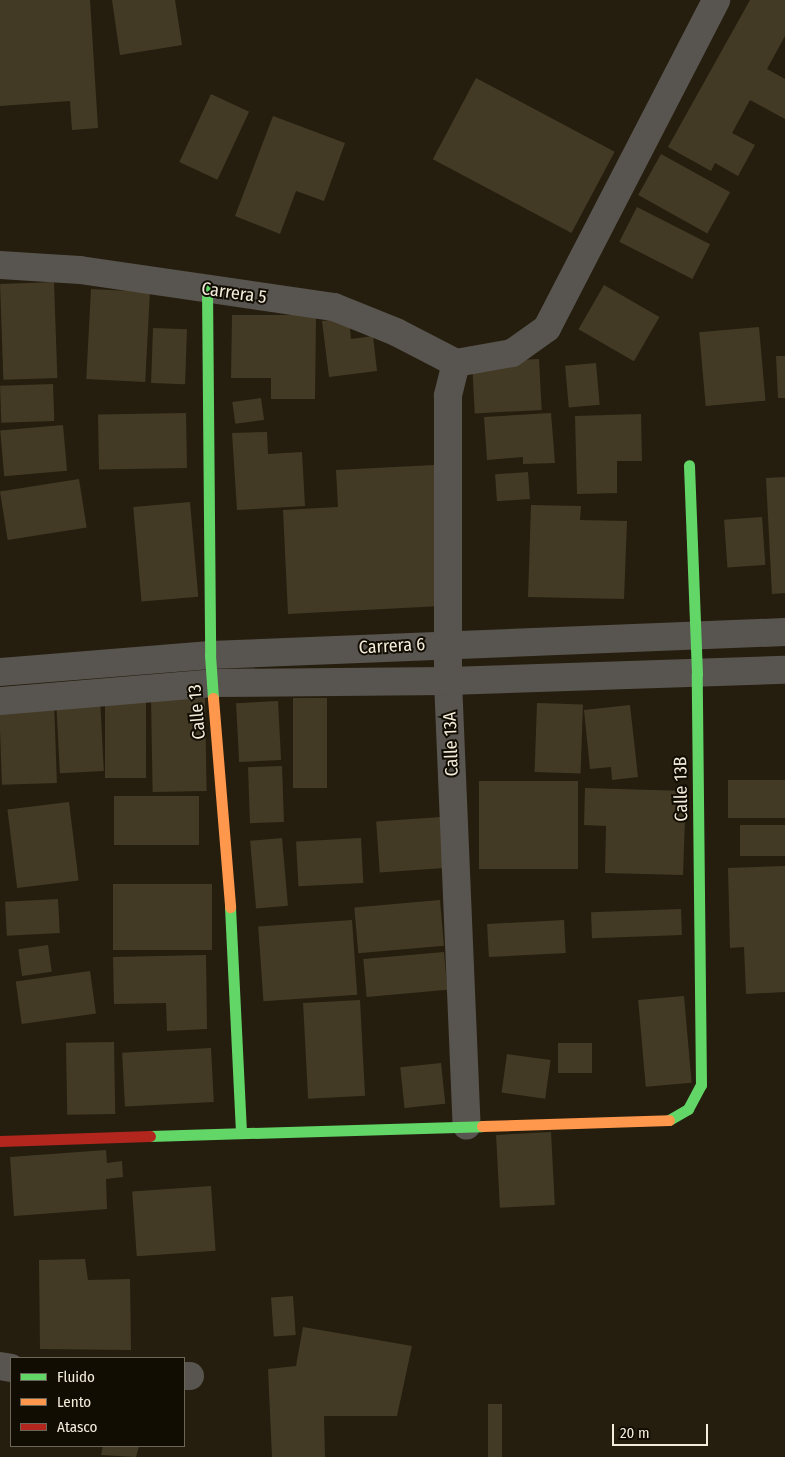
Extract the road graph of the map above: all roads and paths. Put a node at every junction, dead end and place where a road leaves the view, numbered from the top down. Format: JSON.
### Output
{"nodes":[{"id":1,"x":716,"y":0,"type":"edge"},
{"id":2,"x":0,"y":264,"type":"edge"},
{"id":3,"x":207,"y":289,"type":"junction"},
{"id":4,"x":456,"y":363,"type":"junction"},
{"id":5,"x":690,"y":465,"type":"dead end"},
{"id":6,"x":785,"y":632,"type":"edge"},
{"id":7,"x":695,"y":635,"type":"junction"},
{"id":8,"x":448,"y":644,"type":"junction"},
{"id":9,"x":210,"y":655,"type":"junction"},
{"id":10,"x":785,"y":670,"type":"edge"},
{"id":11,"x":0,"y":672,"type":"edge"},
{"id":12,"x":697,"y":674,"type":"junction"},
{"id":13,"x":448,"y":681,"type":"junction"},
{"id":14,"x":213,"y":683,"type":"junction"},
{"id":15,"x":0,"y":701,"type":"edge"},
{"id":16,"x":468,"y":1126,"type":"junction"},
{"id":17,"x":241,"y":1133,"type":"junction"},
{"id":18,"x":0,"y":1140,"type":"edge"}],
"edges":[{"from":1,"to":4,"type":"street"},
{"from":2,"to":3,"type":"street","name":"Carrera 5"},
{"from":3,"to":4,"type":"street","name":"Carrera 5"},
{"from":3,"to":9,"type":"street","name":"Calle 13"},
{"from":4,"to":8,"type":"street","name":"Calle 13A"},
{"from":5,"to":7,"type":"street","name":"Calle 13B"},
{"from":6,"to":7,"type":"street","name":"Carrera 6"},
{"from":7,"to":8,"type":"street","name":"Carrera 6"},
{"from":7,"to":12,"type":"street","name":"Calle 13B"},
{"from":8,"to":9,"type":"street","name":"Carrera 6"},
{"from":8,"to":13,"type":"street","name":"Calle 13A"},
{"from":9,"to":11,"type":"street","name":"Carrera 6"},
{"from":9,"to":14,"type":"street","name":"Calle 13"},
{"from":10,"to":12,"type":"street","name":"Carrera 6"},
{"from":12,"to":13,"type":"street","name":"Carrera 6"},
{"from":12,"to":16,"type":"street","name":"Calle 13B"},
{"from":13,"to":14,"type":"street","name":"Carrera 6"},
{"from":13,"to":16,"type":"street","name":"Calle 13A"},
{"from":14,"to":15,"type":"street","name":"Carrera 6"},
{"from":14,"to":17,"type":"street","name":"Calle 13"},
{"from":16,"to":17,"type":"street"},
{"from":17,"to":18,"type":"street"}]}
